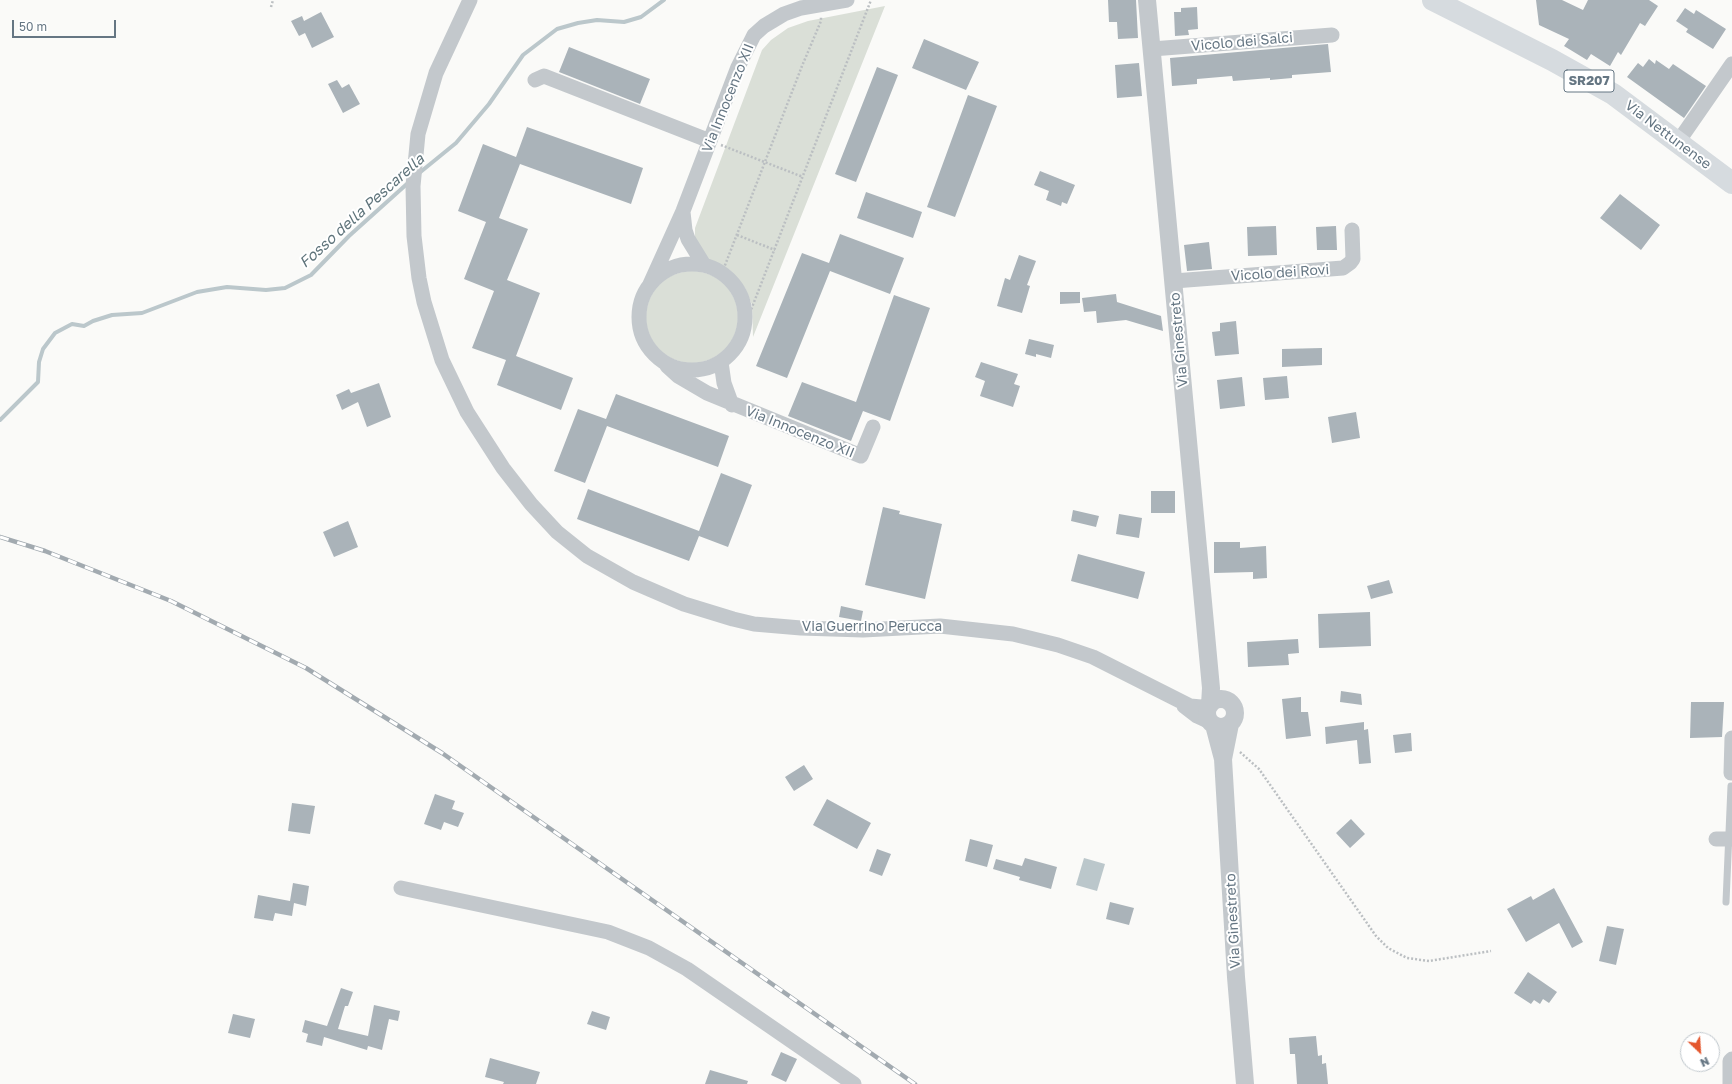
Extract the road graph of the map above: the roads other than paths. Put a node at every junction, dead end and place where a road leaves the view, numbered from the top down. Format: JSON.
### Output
{"nodes":[{"id":1,"x":470,"y":0,"type":"edge"},
{"id":2,"x":847,"y":0,"type":"edge"},
{"id":3,"x":1147,"y":0,"type":"edge"},
{"id":4,"x":1433,"y":0,"type":"edge"},
{"id":5,"x":1332,"y":34,"type":"dead end"},
{"id":6,"x":1152,"y":49,"type":"junction"},
{"id":7,"x":1732,"y":64,"type":"edge"},
{"id":8,"x":535,"y":80,"type":"dead end"},
{"id":9,"x":710,"y":141,"type":"junction"},
{"id":10,"x":1678,"y":142,"type":"junction"},
{"id":11,"x":1732,"y":183,"type":"edge"},
{"id":12,"x":683,"y":211,"type":"junction"},
{"id":13,"x":1352,"y":230,"type":"dead end"},
{"id":14,"x":704,"y":265,"type":"junction"},
{"id":15,"x":1174,"y":281,"type":"junction"},
{"id":16,"x":650,"y":284,"type":"junction"},
{"id":17,"x":662,"y":360,"type":"junction"},
{"id":18,"x":721,"y":362,"type":"junction"},
{"id":19,"x":732,"y":405,"type":"junction"},
{"id":20,"x":873,"y":426,"type":"dead end"},
{"id":21,"x":1218,"y":715,"type":"junction"},
{"id":22,"x":1732,"y":738,"type":"edge"},
{"id":23,"x":1731,"y":780,"type":"edge"},
{"id":24,"x":1726,"y":839,"type":"edge"},
{"id":25,"x":401,"y":888,"type":"dead end"},
{"id":26,"x":1726,"y":902,"type":"dead end"},
{"id":27,"x":1732,"y":1059,"type":"edge"},
{"id":28,"x":854,"y":1084,"type":"edge"},
{"id":29,"x":1245,"y":1084,"type":"edge"},
{"id":30,"x":1730,"y":1084,"type":"edge"}],
"edges":[{"from":1,"to":21,"type":"street","name":"Via Guerrino Perucca"},
{"from":2,"to":9,"type":"street","name":"Via Innocenzo XII"},
{"from":3,"to":6,"type":"street","name":"Via Ginestreto"},
{"from":4,"to":10,"type":"main road","name":"Via Nettunense","number":"SR207"},
{"from":5,"to":6,"type":"street","name":"Vicolo dei Salci"},
{"from":6,"to":15,"type":"street","name":"Via Ginestreto"},
{"from":7,"to":10,"type":"street"},
{"from":8,"to":9,"type":"street"},
{"from":9,"to":12,"type":"street","name":"Via Innocenzo XII"},
{"from":10,"to":11,"type":"main road","name":"Via Nettunense","number":"SR207"},
{"from":12,"to":14,"type":"street","name":"Via Innocenzo XII"},
{"from":12,"to":16,"type":"street","name":"Via Innocenzo XII"},
{"from":13,"to":15,"type":"street","name":"Vicolo dei Rovi"},
{"from":14,"to":16,"type":"street","name":"Via Innocenzo XII"},
{"from":14,"to":18,"type":"street","name":"Via Innocenzo XII"},
{"from":15,"to":21,"type":"street","name":"Via Ginestreto"},
{"from":16,"to":17,"type":"street","name":"Via Innocenzo XII"},
{"from":17,"to":18,"type":"street","name":"Via Innocenzo XII"},
{"from":17,"to":19,"type":"street","name":"Via Innocenzo XII"},
{"from":18,"to":19,"type":"street","name":"Via Innocenzo XII"},
{"from":19,"to":20,"type":"street","name":"Via Innocenzo XII"},
{"from":21,"to":29,"type":"street","name":"Via Ginestreto"},
{"from":22,"to":23,"type":"street"},
{"from":23,"to":24,"type":"lane"},
{"from":24,"to":26,"type":"lane"},
{"from":25,"to":28,"type":"street"},
{"from":27,"to":30,"type":"street"}]}
